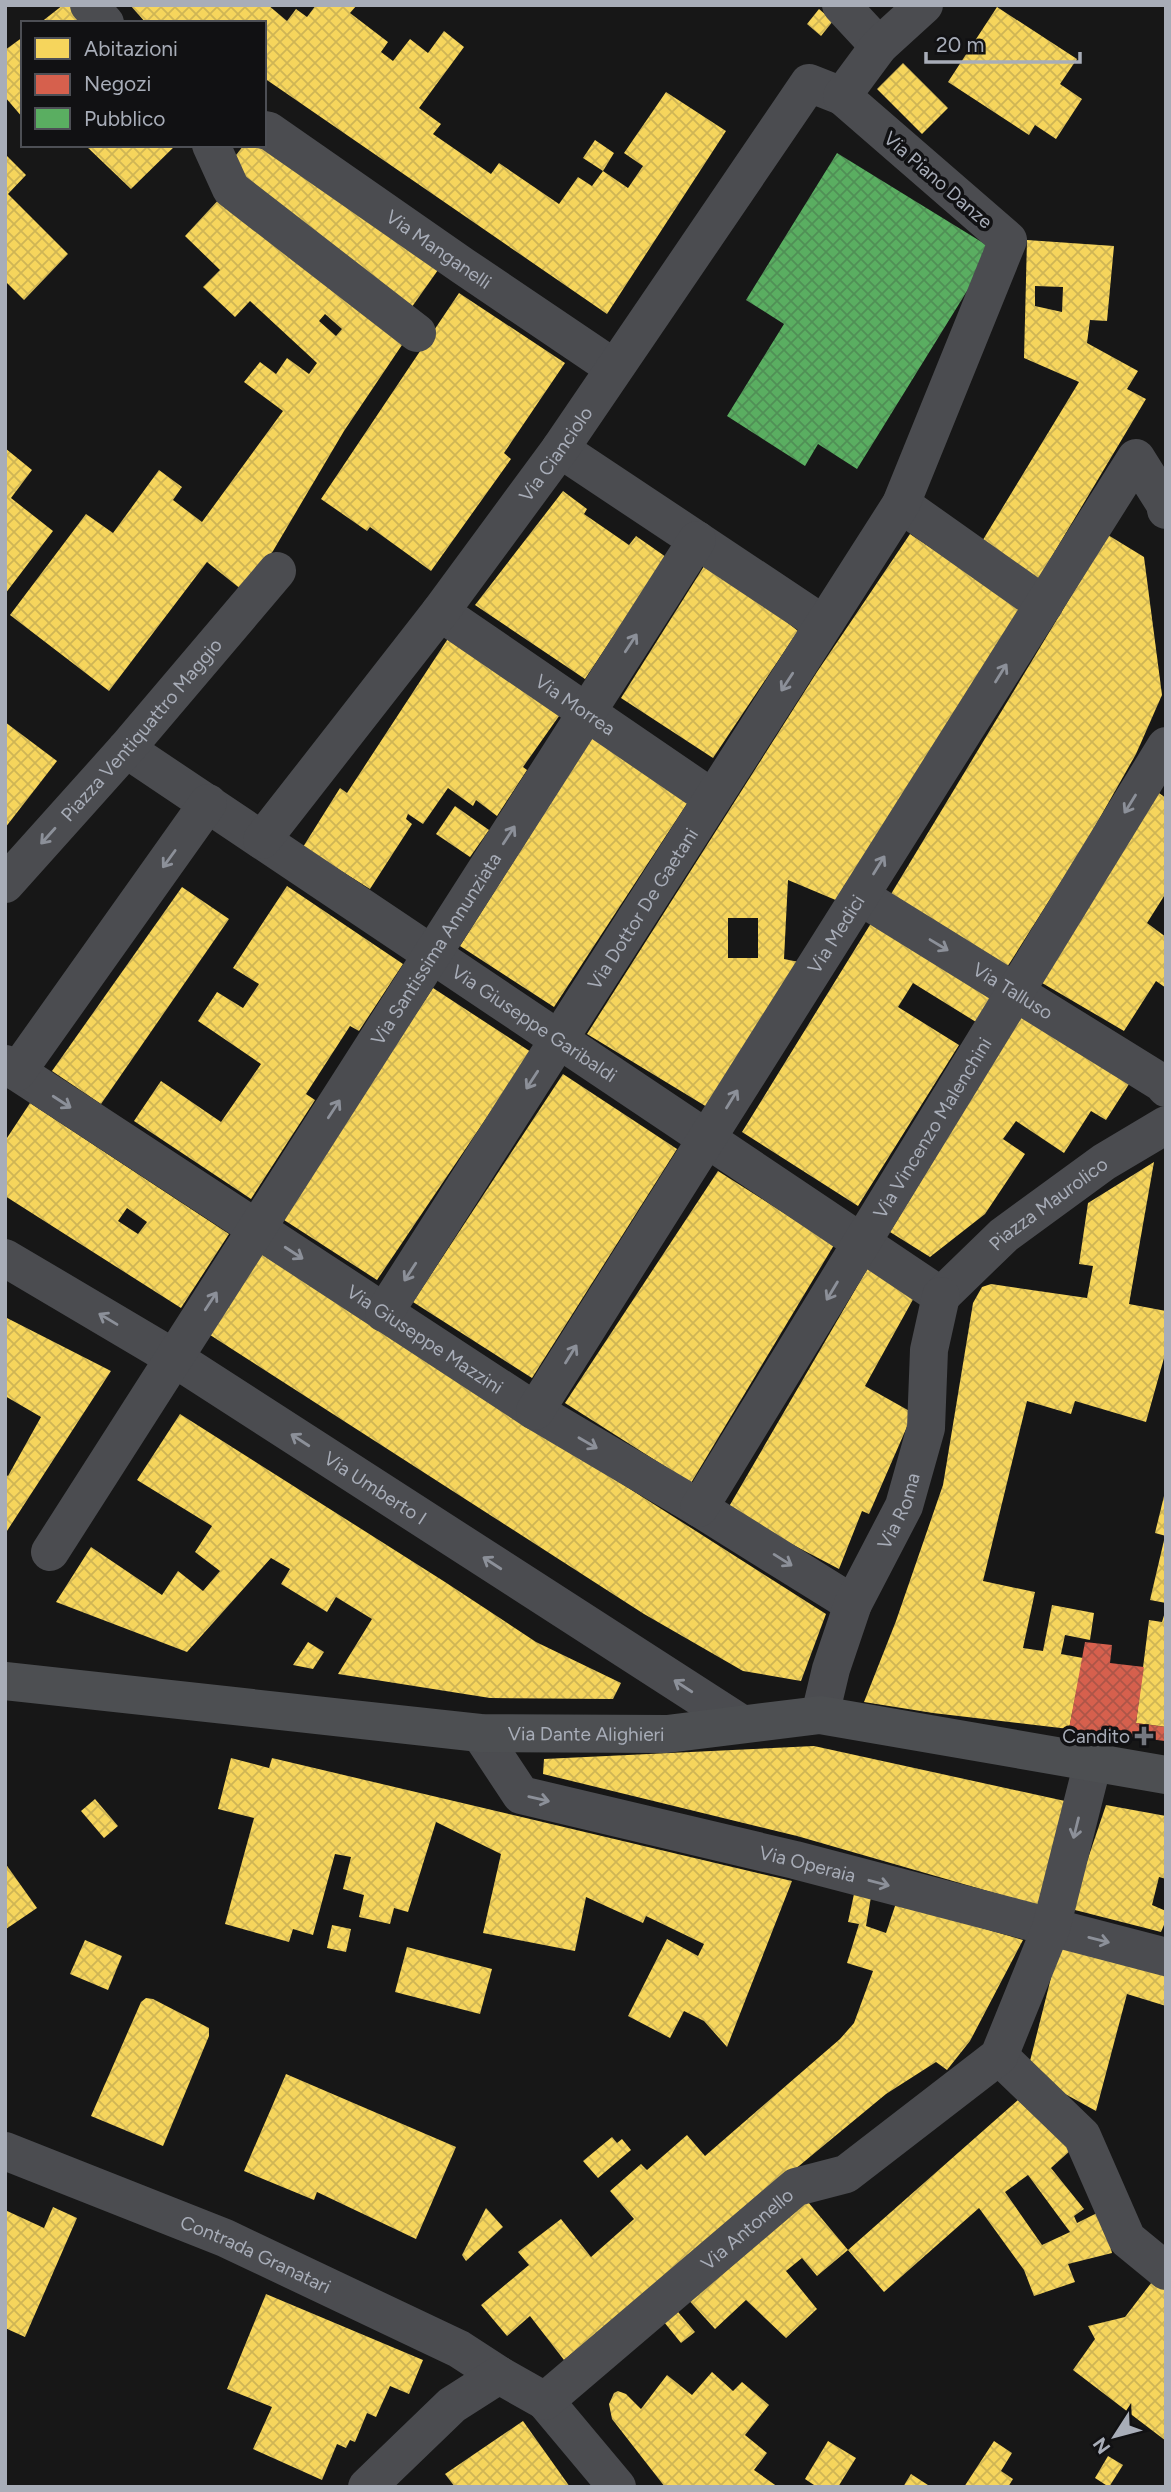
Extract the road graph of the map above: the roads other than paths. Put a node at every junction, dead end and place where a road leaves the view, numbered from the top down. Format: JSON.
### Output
{"nodes":[{"id":1,"x":89,"y":5,"type":"edge"},
{"id":2,"x":841,"y":5,"type":"edge"},
{"id":3,"x":924,"y":5,"type":"edge"},
{"id":4,"x":104,"y":21,"type":"edge"},
{"id":5,"x":879,"y":46,"type":"junction"},
{"id":6,"x":842,"y":96,"type":"junction"},
{"id":7,"x":266,"y":130,"type":"edge"},
{"id":8,"x":212,"y":147,"type":"edge"},
{"id":9,"x":417,"y":333,"type":"dead end"},
{"id":10,"x":614,"y":368,"type":"junction"},
{"id":11,"x":560,"y":449,"type":"junction"},
{"id":12,"x":901,"y":504,"type":"junction"},
{"id":13,"x":1166,"y":510,"type":"edge"},
{"id":14,"x":697,"y":540,"type":"junction"},
{"id":15,"x":277,"y":571,"type":"dead end"},
{"id":16,"x":1044,"y":605,"type":"junction"},
{"id":17,"x":440,"y":612,"type":"junction"},
{"id":18,"x":823,"y":624,"type":"junction"},
{"id":19,"x":587,"y":713,"type":"junction"},
{"id":20,"x":1166,"y":746,"type":"edge"},
{"id":21,"x":126,"y":749,"type":"junction"},
{"id":22,"x":712,"y":798,"type":"junction"},
{"id":23,"x":208,"y":803,"type":"junction"},
{"id":24,"x":262,"y":840,"type":"junction"},
{"id":25,"x":5,"y":884,"type":"edge"},
{"id":26,"x":860,"y":896,"type":"junction"},
{"id":27,"x":433,"y":954,"type":"junction"},
{"id":28,"x":1015,"y":991,"type":"junction"},
{"id":29,"x":558,"y":1039,"type":"junction"},
{"id":30,"x":11,"y":1068,"type":"edge"},
{"id":31,"x":1164,"y":1083,"type":"edge"},
{"id":32,"x":1166,"y":1125,"type":"edge"},
{"id":33,"x":707,"y":1139,"type":"junction"},
{"id":34,"x":257,"y":1229,"type":"junction"},
{"id":35,"x":861,"y":1243,"type":"junction"},
{"id":36,"x":5,"y":1258,"type":"edge"},
{"id":37,"x":941,"y":1296,"type":"junction"},
{"id":38,"x":384,"y":1313,"type":"junction"},
{"id":39,"x":174,"y":1358,"type":"junction"},
{"id":40,"x":535,"y":1411,"type":"junction"},
{"id":41,"x":699,"y":1508,"type":"junction"},
{"id":42,"x":50,"y":1552,"type":"dead end"},
{"id":43,"x":853,"y":1604,"type":"junction"},
{"id":44,"x":5,"y":1681,"type":"edge"},
{"id":45,"x":820,"y":1715,"type":"junction"},
{"id":46,"x":740,"y":1723,"type":"junction"},
{"id":47,"x":480,"y":1733,"type":"junction"},
{"id":48,"x":1093,"y":1762,"type":"junction"},
{"id":49,"x":1166,"y":1775,"type":"edge"},
{"id":50,"x":1051,"y":1928,"type":"junction"},
{"id":51,"x":1166,"y":1957,"type":"edge"},
{"id":52,"x":999,"y":2056,"type":"junction"},
{"id":53,"x":5,"y":2151,"type":"edge"},
{"id":54,"x":1166,"y":2271,"type":"edge"},
{"id":55,"x":499,"y":2375,"type":"junction"},
{"id":56,"x":545,"y":2401,"type":"junction"},
{"id":57,"x":367,"y":2487,"type":"edge"},
{"id":58,"x":617,"y":2487,"type":"edge"}],
"edges":[{"from":1,"to":4,"type":"street"},
{"from":2,"to":5,"type":"street"},
{"from":3,"to":5,"type":"street"},
{"from":5,"to":6,"type":"street"},
{"from":6,"to":10,"type":"street","name":"Via Cianciolo"},
{"from":6,"to":12,"type":"street","name":"Via Piano Danze"},
{"from":7,"to":10,"type":"street","name":"Via Manganelli"},
{"from":8,"to":9,"type":"street"},
{"from":10,"to":11,"type":"street","name":"Via Cianciolo"},
{"from":11,"to":14,"type":"street"},
{"from":11,"to":17,"type":"street","name":"Via Cianciolo"},
{"from":12,"to":16,"type":"street"},
{"from":12,"to":18,"type":"street","name":"Via Dottor De Gaetani"},
{"from":13,"to":16,"type":"street","name":"Via Medici"},
{"from":14,"to":18,"type":"street"},
{"from":19,"to":14,"type":"street","name":"Via Santissima Annunziata","one_way":true},
{"from":15,"to":21,"type":"street","name":"Piazza Ventiquattro Maggio"},
{"from":26,"to":16,"type":"street","name":"Via Medici","one_way":true},
{"from":17,"to":19,"type":"street","name":"Via Morrea"},
{"from":17,"to":24,"type":"street","name":"Via Cianciolo"},
{"from":18,"to":22,"type":"street","name":"Via Dottor De Gaetani","one_way":true},
{"from":19,"to":22,"type":"street","name":"Via Morrea"},
{"from":27,"to":19,"type":"street","name":"Via Santissima Annunziata","one_way":true},
{"from":20,"to":28,"type":"street","name":"Via Vincenzo Malenchini","one_way":true},
{"from":21,"to":23,"type":"street","name":"Via Giuseppe Garibaldi"},
{"from":21,"to":25,"type":"street","name":"Piazza Ventiquattro Maggio","one_way":true},
{"from":22,"to":29,"type":"street","name":"Via Dottor De Gaetani"},
{"from":23,"to":24,"type":"street","name":"Via Giuseppe Garibaldi"},
{"from":23,"to":30,"type":"street","one_way":true},
{"from":24,"to":27,"type":"street","name":"Via Giuseppe Garibaldi"},
{"from":26,"to":28,"type":"street","name":"Via Talluso","one_way":true},
{"from":33,"to":26,"type":"street","name":"Via Medici","one_way":true},
{"from":27,"to":29,"type":"street","name":"Via Giuseppe Garibaldi"},
{"from":34,"to":27,"type":"street","name":"Via Santissima Annunziata","one_way":true},
{"from":28,"to":31,"type":"street","name":"Via Talluso"},
{"from":28,"to":35,"type":"street","name":"Via Vincenzo Malenchini"},
{"from":29,"to":33,"type":"street","name":"Via Giuseppe Garibaldi"},
{"from":29,"to":38,"type":"street","name":"Via Dottor De Gaetani","one_way":true},
{"from":30,"to":34,"type":"street","name":"Via Giuseppe Mazzini","one_way":true},
{"from":32,"to":37,"type":"street","name":"Piazza Maurolico"},
{"from":33,"to":35,"type":"street","name":"Via Giuseppe Garibaldi"},
{"from":40,"to":33,"type":"street","name":"Via Medici","one_way":true},
{"from":34,"to":38,"type":"street","name":"Via Giuseppe Mazzini","one_way":true},
{"from":39,"to":34,"type":"street","name":"Via Santissima Annunziata","one_way":true},
{"from":35,"to":37,"type":"street","name":"Via Giuseppe Garibaldi"},
{"from":35,"to":41,"type":"street","name":"Via Vincenzo Malenchini","one_way":true},
{"from":39,"to":36,"type":"street","name":"Via Umberto I","one_way":true},
{"from":37,"to":43,"type":"street","name":"Via Roma"},
{"from":38,"to":40,"type":"street","name":"Via Giuseppe Mazzini"},
{"from":39,"to":42,"type":"street","name":"Via Santissima Annunziata"},
{"from":46,"to":39,"type":"street","name":"Via Umberto I","one_way":true},
{"from":40,"to":41,"type":"street","name":"Via Giuseppe Mazzini","one_way":true},
{"from":41,"to":43,"type":"street","name":"Via Giuseppe Mazzini","one_way":true},
{"from":43,"to":45,"type":"street","name":"Via Roma"},
{"from":44,"to":47,"type":"main road","name":"Via Dante Alighieri"},
{"from":45,"to":46,"type":"main road","name":"Via Dante Alighieri"},
{"from":45,"to":48,"type":"main road","name":"Via Dante Alighieri"},
{"from":46,"to":47,"type":"main road","name":"Via Dante Alighieri"},
{"from":47,"to":50,"type":"street","name":"Via Operaia","one_way":true},
{"from":48,"to":49,"type":"main road","name":"Via Dante Alighieri"},
{"from":48,"to":50,"type":"street","one_way":true},
{"from":50,"to":51,"type":"street","name":"Via Operaia","one_way":true},
{"from":50,"to":52,"type":"street"},
{"from":52,"to":54,"type":"street"},
{"from":52,"to":56,"type":"street","name":"Via Antonello"},
{"from":53,"to":55,"type":"street","name":"Contrada Granatari"},
{"from":55,"to":56,"type":"street"},
{"from":55,"to":57,"type":"street"},
{"from":56,"to":58,"type":"street"}]}
